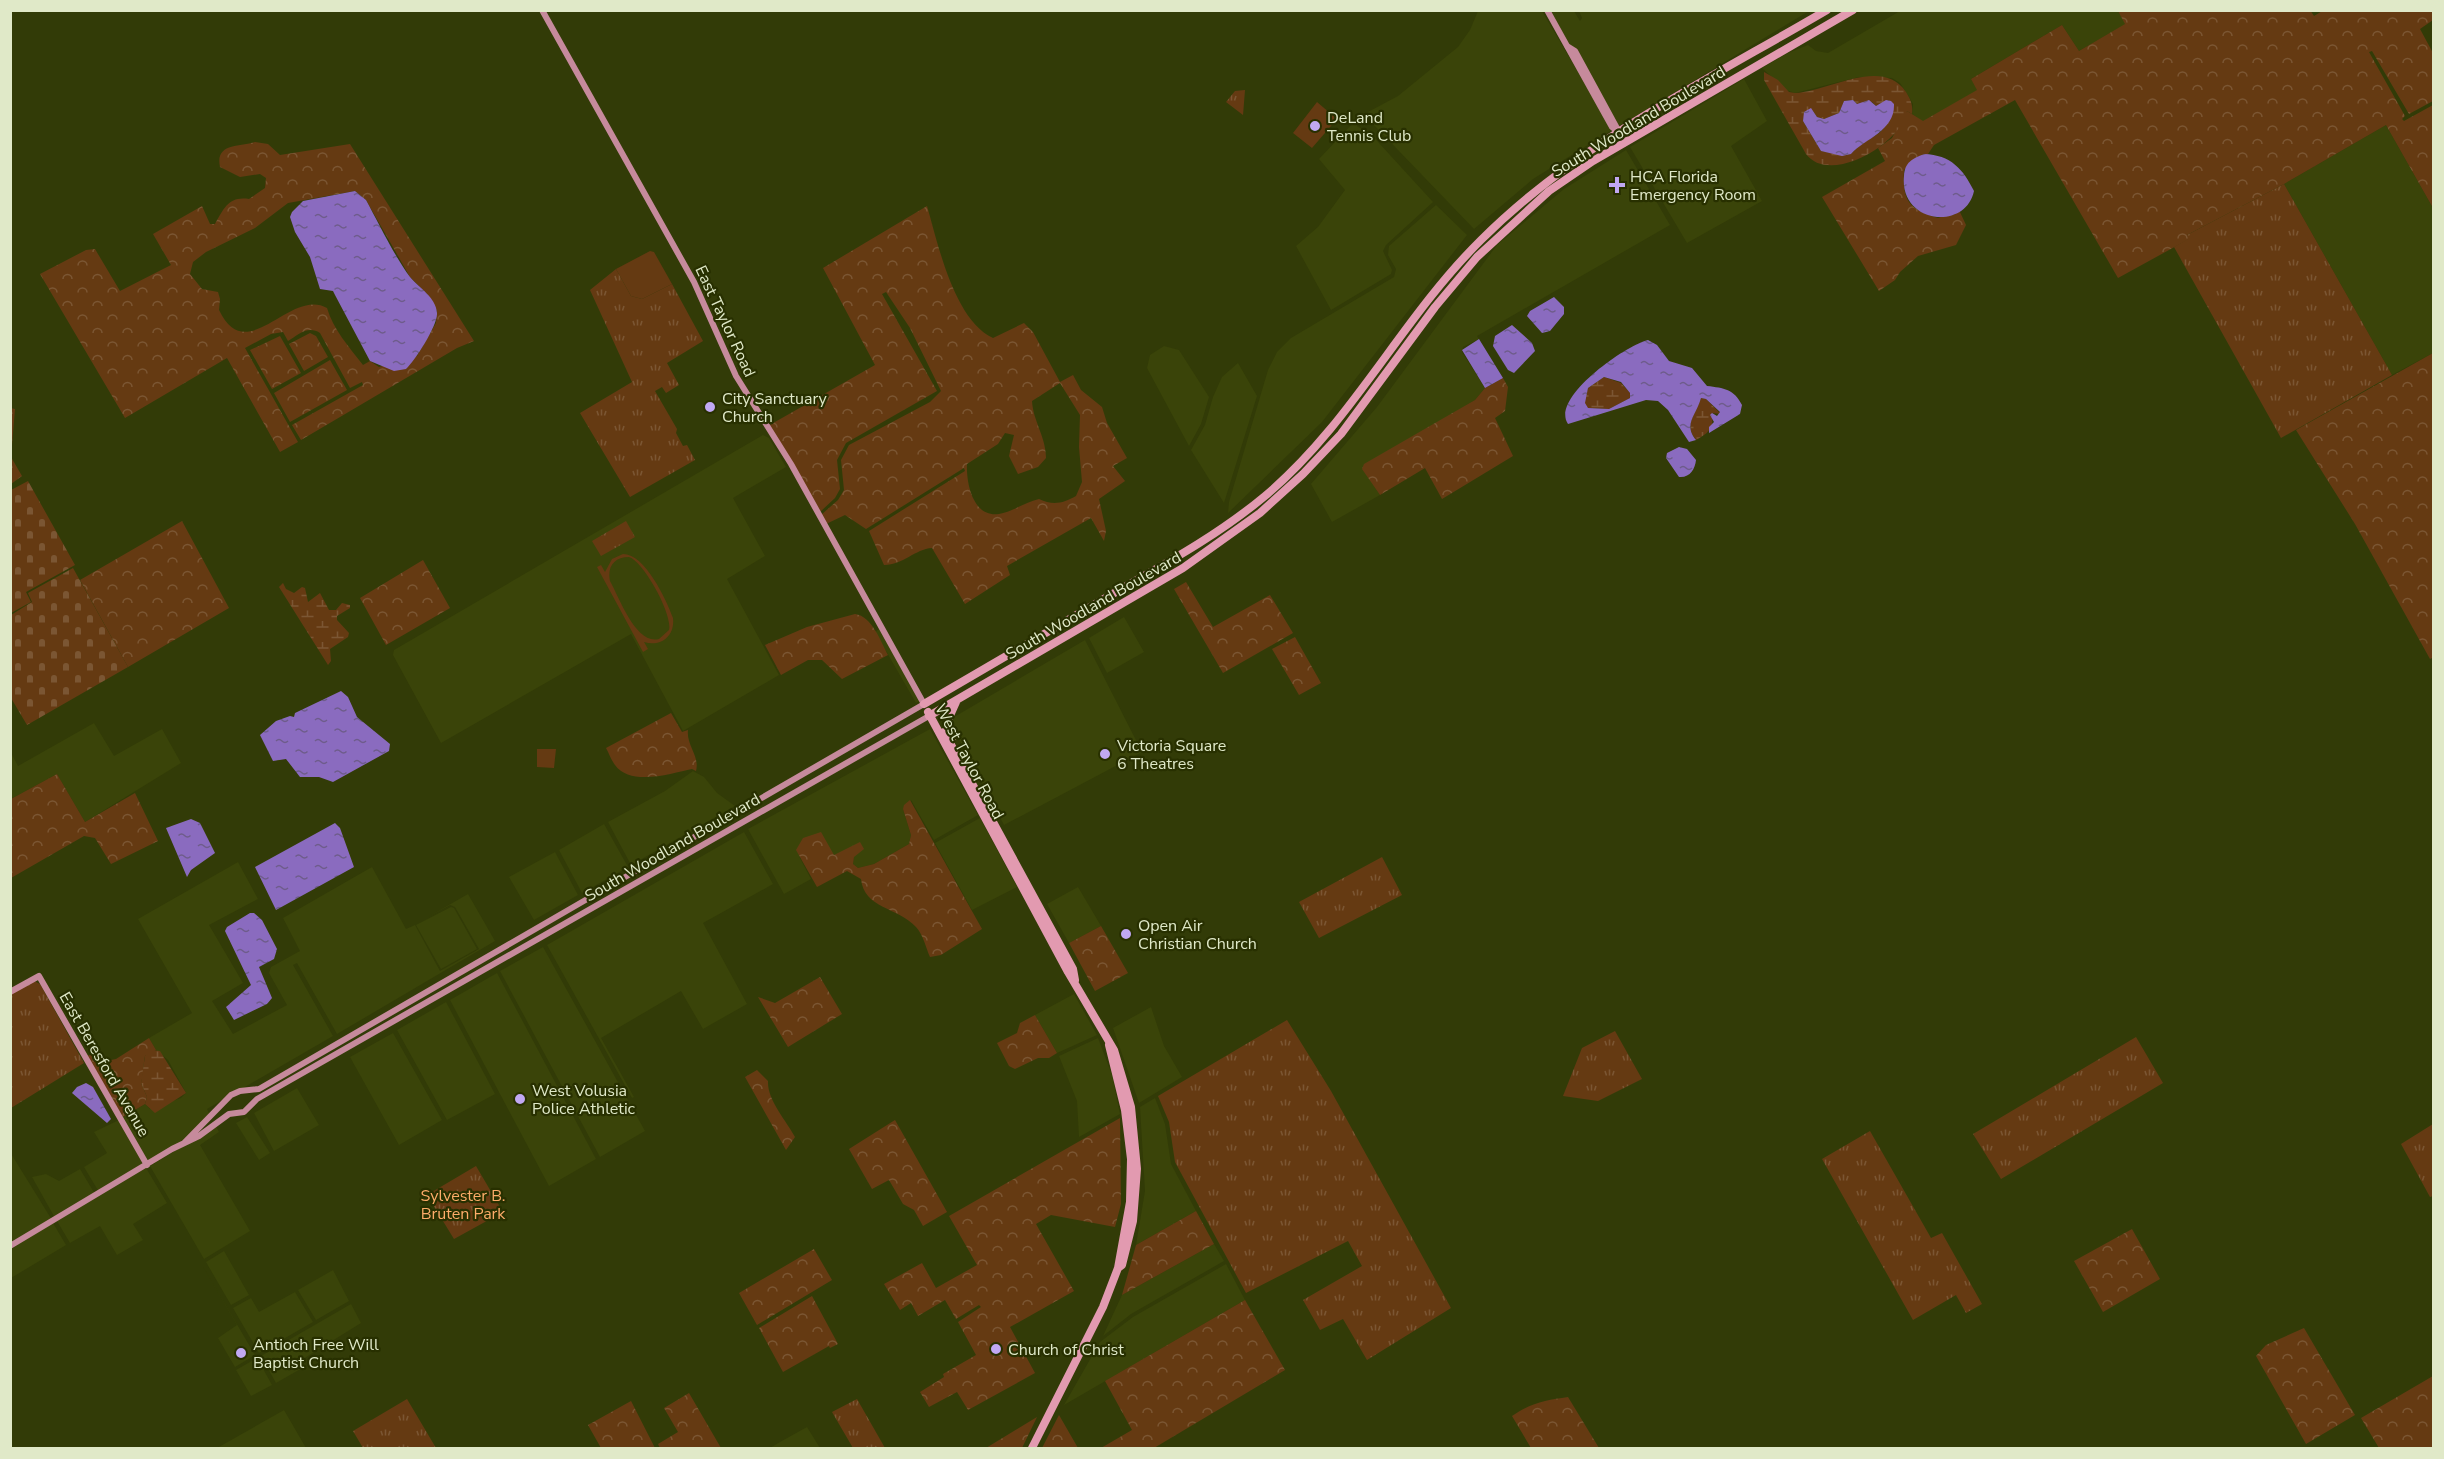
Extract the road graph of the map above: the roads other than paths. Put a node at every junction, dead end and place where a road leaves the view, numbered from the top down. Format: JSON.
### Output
{"nodes":[{"id":1,"x":542,"y":10,"type":"edge"},
{"id":2,"x":1547,"y":10,"type":"edge"},
{"id":3,"x":1827,"y":10,"type":"edge"},
{"id":4,"x":1853,"y":10,"type":"edge"},
{"id":5,"x":1739,"y":61,"type":"junction"},
{"id":6,"x":1729,"y":82,"type":"junction"},
{"id":7,"x":1618,"y":132,"type":"junction"},
{"id":8,"x":1625,"y":143,"type":"junction"},
{"id":9,"x":1512,"y":210,"type":"junction"},
{"id":10,"x":1481,"y":239,"type":"junction"},
{"id":11,"x":1493,"y":242,"type":"junction"},
{"id":12,"x":1477,"y":257,"type":"junction"},
{"id":13,"x":1308,"y":454,"type":"junction"},
{"id":14,"x":1296,"y":466,"type":"junction"},
{"id":15,"x":1303,"y":474,"type":"junction"},
{"id":16,"x":1289,"y":487,"type":"junction"},
{"id":17,"x":1231,"y":523,"type":"junction"},
{"id":18,"x":1225,"y":540,"type":"junction"},
{"id":19,"x":1088,"y":608,"type":"junction"},
{"id":20,"x":1075,"y":616,"type":"junction"},
{"id":21,"x":1081,"y":627,"type":"junction"},
{"id":22,"x":1064,"y":637,"type":"junction"},
{"id":23,"x":962,"y":696,"type":"junction"},
{"id":24,"x":924,"y":704,"type":"junction"},
{"id":25,"x":931,"y":714,"type":"junction"},
{"id":26,"x":960,"y":759,"type":"junction"},
{"id":27,"x":986,"y":814,"type":"junction"},
{"id":28,"x":602,"y":890,"type":"junction"},
{"id":29,"x":586,"y":900,"type":"junction"},
{"id":30,"x":597,"y":904,"type":"junction"},
{"id":31,"x":583,"y":914,"type":"junction"},
{"id":32,"x":1076,"y":981,"type":"junction"},
{"id":33,"x":10,"y":993,"type":"edge"},
{"id":34,"x":1109,"y":1045,"type":"junction"},
{"id":35,"x":246,"y":1091,"type":"junction"},
{"id":36,"x":226,"y":1100,"type":"junction"},
{"id":37,"x":251,"y":1104,"type":"junction"},
{"id":38,"x":229,"y":1114,"type":"junction"},
{"id":39,"x":1126,"y":1117,"type":"junction"},
{"id":40,"x":184,"y":1143,"type":"junction"},
{"id":41,"x":147,"y":1165,"type":"junction"},
{"id":42,"x":1137,"y":1169,"type":"junction"},
{"id":43,"x":1129,"y":1209,"type":"junction"},
{"id":44,"x":10,"y":1246,"type":"edge"},
{"id":45,"x":1125,"y":1255,"type":"junction"},
{"id":46,"x":1118,"y":1268,"type":"junction"},
{"id":47,"x":1032,"y":1449,"type":"edge"}],
"edges":[{"from":1,"to":24,"type":"main road","name":"East Taylor Road"},
{"from":2,"to":7,"type":"main road"},
{"from":3,"to":5,"type":"highway","name":"South Woodland Boulevard"},
{"from":4,"to":6,"type":"highway","name":"South Woodland Boulevard"},
{"from":5,"to":6,"type":"highway"},
{"from":5,"to":7,"type":"highway","name":"South Woodland Boulevard"},
{"from":6,"to":8,"type":"highway","name":"South Woodland Boulevard"},
{"from":7,"to":8,"type":"main road"},
{"from":7,"to":9,"type":"highway","name":"South Woodland Boulevard"},
{"from":8,"to":11,"type":"highway","name":"South Woodland Boulevard"},
{"from":9,"to":10,"type":"highway","name":"South Woodland Boulevard"},
{"from":9,"to":11,"type":"highway"},
{"from":10,"to":12,"type":"highway"},
{"from":10,"to":13,"type":"highway","name":"South Woodland Boulevard"},
{"from":11,"to":12,"type":"highway","name":"South Woodland Boulevard"},
{"from":12,"to":15,"type":"highway","name":"South Woodland Boulevard"},
{"from":13,"to":14,"type":"highway","name":"South Woodland Boulevard"},
{"from":13,"to":15,"type":"highway"},
{"from":14,"to":16,"type":"highway"},
{"from":14,"to":17,"type":"highway","name":"South Woodland Boulevard"},
{"from":15,"to":16,"type":"highway","name":"South Woodland Boulevard"},
{"from":16,"to":18,"type":"highway","name":"South Woodland Boulevard"},
{"from":17,"to":18,"type":"highway"},
{"from":17,"to":19,"type":"highway","name":"South Woodland Boulevard"},
{"from":18,"to":21,"type":"highway","name":"South Woodland Boulevard"},
{"from":19,"to":20,"type":"highway","name":"South Woodland Boulevard"},
{"from":19,"to":21,"type":"highway"},
{"from":20,"to":22,"type":"highway"},
{"from":20,"to":24,"type":"highway","name":"South Woodland Boulevard"},
{"from":21,"to":22,"type":"highway","name":"South Woodland Boulevard"},
{"from":22,"to":23,"type":"highway","name":"South Woodland Boulevard"},
{"from":23,"to":25,"type":"highway","name":"South Woodland Boulevard"},
{"from":23,"to":26,"type":"highway"},
{"from":24,"to":25,"type":"highway","name":"West Taylor Road"},
{"from":24,"to":28,"type":"main road","name":"South Woodland Boulevard"},
{"from":25,"to":26,"type":"highway","name":"West Taylor Road"},
{"from":25,"to":27,"type":"highway","name":"West Taylor Road"},
{"from":25,"to":30,"type":"main road","name":"South Woodland Boulevard"},
{"from":26,"to":27,"type":"highway","name":"West Taylor Road"},
{"from":27,"to":32,"type":"highway","name":"West Taylor Road"},
{"from":27,"to":32,"type":"highway","name":"West Taylor Road"},
{"from":28,"to":29,"type":"main road","name":"South Woodland Boulevard"},
{"from":28,"to":30,"type":"main road"},
{"from":29,"to":30,"type":"main road"},
{"from":29,"to":31,"type":"main road"},
{"from":29,"to":35,"type":"main road","name":"South Woodland Boulevard"},
{"from":30,"to":31,"type":"main road","name":"South Woodland Boulevard"},
{"from":31,"to":37,"type":"main road","name":"South Woodland Boulevard"},
{"from":32,"to":34,"type":"highway","name":"West Taylor Road"},
{"from":33,"to":41,"type":"main road","name":"East Beresford Avenue"},
{"from":34,"to":39,"type":"highway"},
{"from":34,"to":42,"type":"highway"},
{"from":35,"to":36,"type":"main road","name":"South Woodland Boulevard"},
{"from":35,"to":37,"type":"main road"},
{"from":36,"to":38,"type":"main road"},
{"from":36,"to":40,"type":"main road","name":"South Woodland Boulevard"},
{"from":37,"to":38,"type":"main road","name":"South Woodland Boulevard"},
{"from":38,"to":40,"type":"main road","name":"South Woodland Boulevard"},
{"from":39,"to":42,"type":"highway"},
{"from":39,"to":43,"type":"highway"},
{"from":40,"to":41,"type":"main road","name":"South Woodland Boulevard"},
{"from":41,"to":44,"type":"main road","name":"South Woodland Boulevard"},
{"from":42,"to":45,"type":"highway"},
{"from":43,"to":45,"type":"highway"},
{"from":43,"to":46,"type":"highway"},
{"from":45,"to":46,"type":"highway"},
{"from":46,"to":47,"type":"highway"}]}
